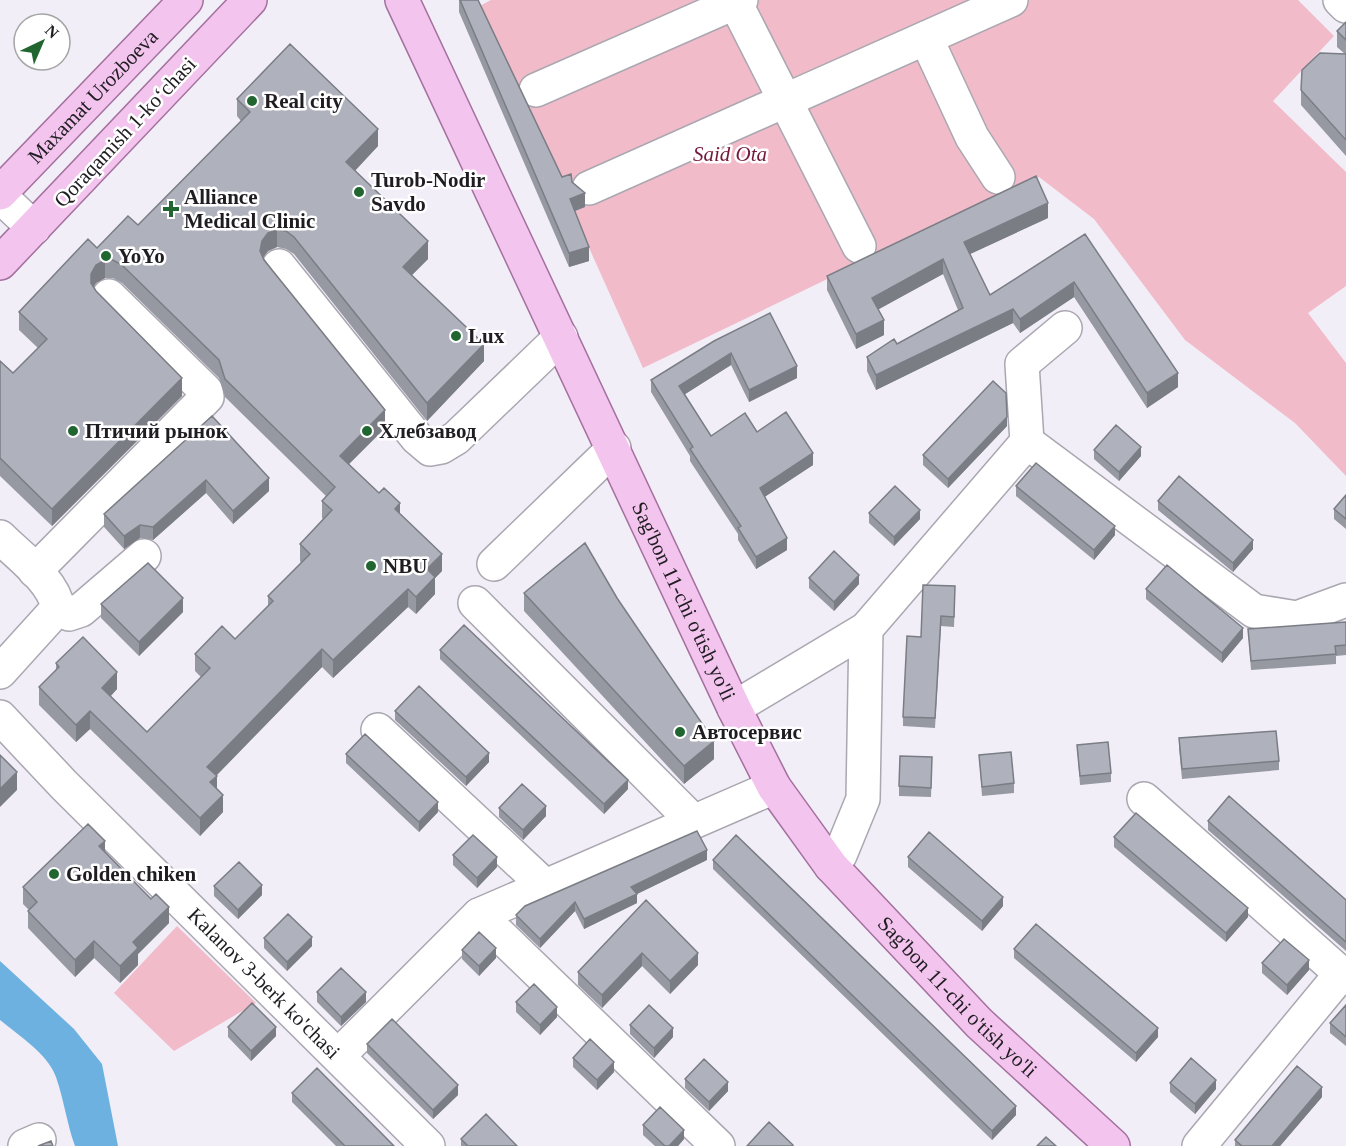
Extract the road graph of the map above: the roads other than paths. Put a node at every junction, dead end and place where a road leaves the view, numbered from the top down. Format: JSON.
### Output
{"nodes":[{"id":1,"x":186,"y":0,"type":"edge"},
{"id":2,"x":250,"y":0,"type":"edge"},
{"id":3,"x":402,"y":0,"type":"edge"},
{"id":4,"x":1011,"y":0,"type":"edge"},
{"id":5,"x":1340,"y":0,"type":"edge"},
{"id":6,"x":737,"y":1,"type":"edge"},
{"id":7,"x":1346,"y":6,"type":"edge"},
{"id":8,"x":927,"y":38,"type":"junction"},
{"id":9,"x":536,"y":90,"type":"dead end"},
{"id":10,"x":784,"y":100,"type":"junction"},
{"id":11,"x":998,"y":177,"type":"dead end"},
{"id":12,"x":589,"y":188,"type":"dead end"},
{"id":13,"x":0,"y":194,"type":"edge"},
{"id":14,"x":34,"y":228,"type":"junction"},
{"id":15,"x":859,"y":246,"type":"dead end"},
{"id":16,"x":0,"y":263,"type":"edge"},
{"id":17,"x":279,"y":266,"type":"dead end"},
{"id":18,"x":109,"y":296,"type":"dead end"},
{"id":19,"x":1065,"y":328,"type":"dead end"},
{"id":20,"x":561,"y":337,"type":"junction"},
{"id":21,"x":1027,"y":442,"type":"junction"},
{"id":22,"x":614,"y":448,"type":"junction"},
{"id":23,"x":0,"y":537,"type":"edge"},
{"id":24,"x":144,"y":556,"type":"dead end"},
{"id":25,"x":494,"y":564,"type":"dead end"},
{"id":26,"x":35,"y":572,"type":"junction"},
{"id":27,"x":1346,"y":600,"type":"edge"},
{"id":28,"x":475,"y":603,"type":"dead end"},
{"id":29,"x":58,"y":608,"type":"junction"},
{"id":30,"x":866,"y":630,"type":"junction"},
{"id":31,"x":0,"y":672,"type":"edge"},
{"id":32,"x":734,"y":708,"type":"junction"},
{"id":33,"x":0,"y":717,"type":"edge"},
{"id":34,"x":378,"y":730,"type":"dead end"},
{"id":35,"x":774,"y":787,"type":"junction"},
{"id":36,"x":1144,"y":799,"type":"dead end"},
{"id":37,"x":693,"y":821,"type":"junction"},
{"id":38,"x":831,"y":866,"type":"junction"},
{"id":39,"x":545,"y":886,"type":"junction"},
{"id":40,"x":479,"y":915,"type":"junction"},
{"id":41,"x":1344,"y":976,"type":"edge"},
{"id":42,"x":338,"y":1056,"type":"junction"},
{"id":43,"x":429,"y":1146,"type":"edge"},
{"id":44,"x":718,"y":1146,"type":"edge"},
{"id":45,"x":1113,"y":1146,"type":"edge"},
{"id":46,"x":1199,"y":1146,"type":"edge"}],
"edges":[{"from":1,"to":13,"type":"main road","name":"Maxamat Urozboeva"},
{"from":2,"to":14,"type":"main road","name":"Qoraqamish 1-koʻchasi"},
{"from":3,"to":20,"type":"main road","name":"Sag'bon 11-chi o'tish yo'li"},
{"from":4,"to":8,"type":"street"},
{"from":5,"to":7,"type":"street"},
{"from":6,"to":9,"type":"street"},
{"from":6,"to":10,"type":"street"},
{"from":8,"to":10,"type":"street"},
{"from":8,"to":11,"type":"street"},
{"from":10,"to":12,"type":"street"},
{"from":10,"to":15,"type":"street"},
{"from":13,"to":14,"type":"street"},
{"from":14,"to":16,"type":"main road","name":"Qoraqamish 1-koʻchasi"},
{"from":17,"to":20,"type":"street"},
{"from":18,"to":26,"type":"street"},
{"from":19,"to":21,"type":"street"},
{"from":20,"to":22,"type":"main road","name":"Sag'bon 11-chi o'tish yo'li"},
{"from":21,"to":27,"type":"street"},
{"from":21,"to":30,"type":"street"},
{"from":22,"to":25,"type":"street"},
{"from":22,"to":32,"type":"main road","name":"Sag'bon 11-chi o'tish yo'li"},
{"from":23,"to":26,"type":"street"},
{"from":24,"to":29,"type":"street"},
{"from":26,"to":29,"type":"street"},
{"from":28,"to":37,"type":"street"},
{"from":29,"to":31,"type":"street"},
{"from":30,"to":32,"type":"street"},
{"from":30,"to":38,"type":"street"},
{"from":32,"to":35,"type":"main road","name":"Sag'bon 11-chi o'tish yo'li"},
{"from":33,"to":42,"type":"street","name":"Kalanov 3-berk ko'chasi"},
{"from":34,"to":39,"type":"street"},
{"from":35,"to":37,"type":"street"},
{"from":35,"to":38,"type":"main road","name":"Sag'bon 11-chi o'tish yo'li"},
{"from":36,"to":41,"type":"street"},
{"from":37,"to":39,"type":"street"},
{"from":38,"to":45,"type":"main road","name":"Sag'bon 11-chi o'tish yo'li"},
{"from":39,"to":40,"type":"street"},
{"from":40,"to":42,"type":"street"},
{"from":40,"to":44,"type":"street"},
{"from":41,"to":46,"type":"street"},
{"from":42,"to":43,"type":"street","name":"Kalanov 3-berk ko'chasi"}]}
